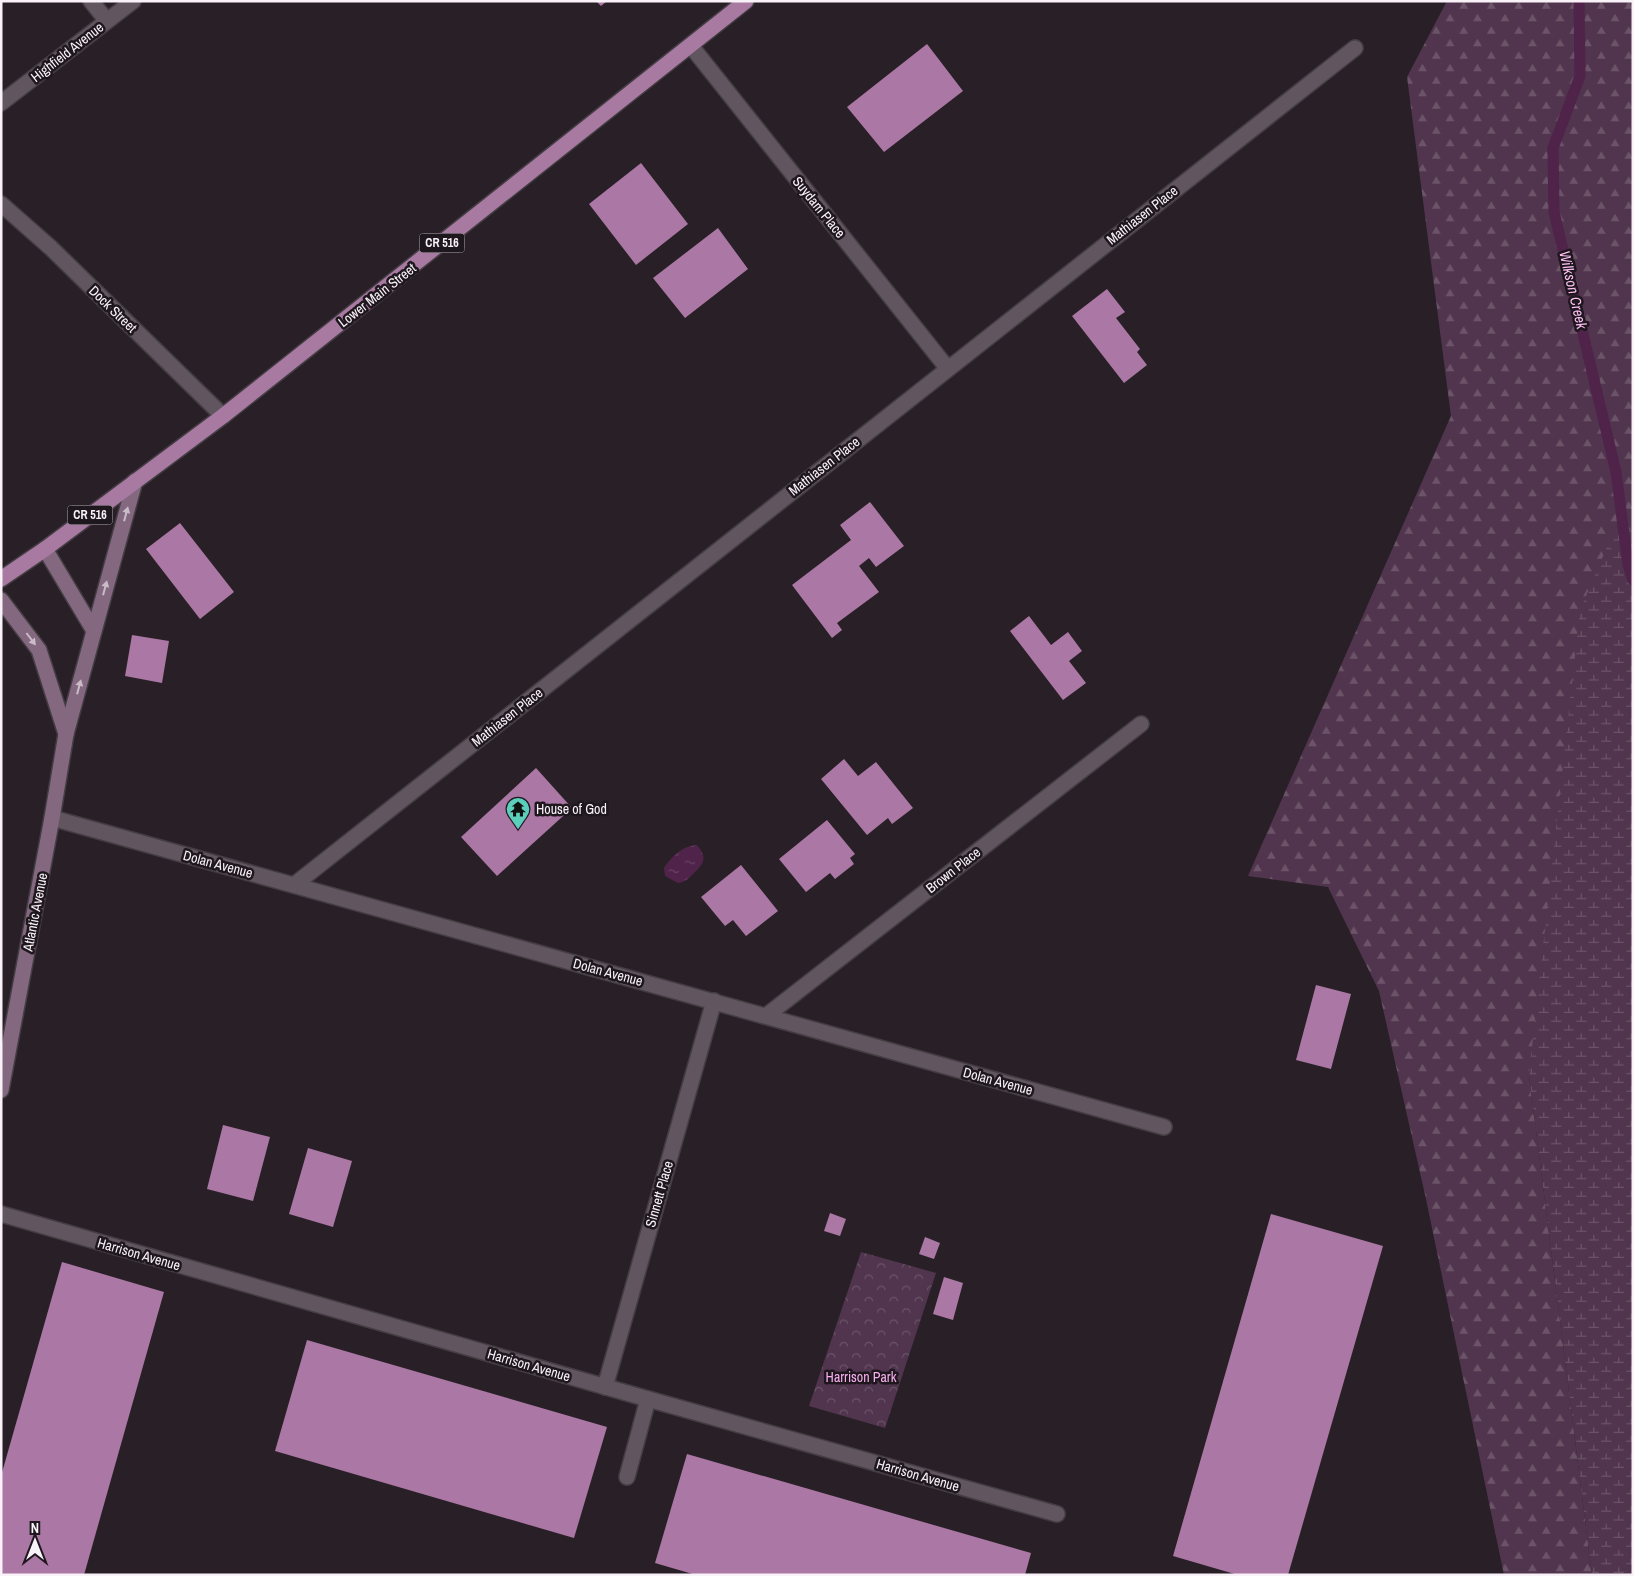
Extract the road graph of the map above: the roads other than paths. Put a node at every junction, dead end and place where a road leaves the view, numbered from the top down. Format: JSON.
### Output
{"nodes":[{"id":1,"x":91,"y":1,"type":"edge"},
{"id":2,"x":134,"y":1,"type":"edge"},
{"id":3,"x":746,"y":1,"type":"edge"},
{"id":4,"x":107,"y":21,"type":"junction"},
{"id":5,"x":691,"y":46,"type":"junction"},
{"id":6,"x":1355,"y":48,"type":"dead end"},
{"id":7,"x":1,"y":103,"type":"edge"},
{"id":8,"x":1,"y":204,"type":"edge"},
{"id":9,"x":948,"y":369,"type":"junction"},
{"id":10,"x":223,"y":416,"type":"junction"},
{"id":11,"x":135,"y":481,"type":"junction"},
{"id":12,"x":45,"y":549,"type":"junction"},
{"id":13,"x":1,"y":579,"type":"edge"},
{"id":14,"x":1,"y":600,"type":"edge"},
{"id":15,"x":94,"y":631,"type":"junction"},
{"id":16,"x":1141,"y":724,"type":"dead end"},
{"id":17,"x":66,"y":734,"type":"junction"},
{"id":18,"x":52,"y":818,"type":"junction"},
{"id":19,"x":294,"y":885,"type":"junction"},
{"id":20,"x":714,"y":1001,"type":"junction"},
{"id":21,"x":766,"y":1016,"type":"junction"},
{"id":22,"x":1,"y":1090,"type":"edge"},
{"id":23,"x":1164,"y":1127,"type":"dead end"},
{"id":24,"x":1,"y":1214,"type":"edge"},
{"id":25,"x":605,"y":1387,"type":"junction"},
{"id":26,"x":648,"y":1399,"type":"junction"},
{"id":27,"x":627,"y":1477,"type":"dead end"},
{"id":28,"x":1056,"y":1514,"type":"dead end"}],
"edges":[{"from":1,"to":4,"type":"street"},
{"from":2,"to":4,"type":"street","name":"Highfield Avenue"},
{"from":3,"to":5,"type":"main road","name":"Lower Main Street","number":"CR 516"},
{"from":4,"to":7,"type":"street","name":"Highfield Avenue"},
{"from":5,"to":9,"type":"street","name":"Suydam Place"},
{"from":5,"to":10,"type":"main road","name":"Lower Main Street","number":"CR 516"},
{"from":6,"to":9,"type":"street","name":"Mathiasen Place"},
{"from":8,"to":10,"type":"street","name":"Dock Street"},
{"from":9,"to":19,"type":"street","name":"Mathiasen Place"},
{"from":10,"to":11,"type":"main road","name":"Lower Main Street","number":"CR 516"},
{"from":11,"to":12,"type":"main road","name":"Lower Main Street","number":"CR 516"},
{"from":15,"to":11,"type":"street","name":"Atlantic Avenue","one_way":true},
{"from":12,"to":13,"type":"main road","name":"Lower Main Street","number":"CR 516"},
{"from":12,"to":15,"type":"street"},
{"from":14,"to":17,"type":"street","name":"Atlantic Avenue","one_way":true},
{"from":17,"to":15,"type":"street","name":"Atlantic Avenue","one_way":true},
{"from":16,"to":21,"type":"street","name":"Brown Place"},
{"from":17,"to":18,"type":"street","name":"Atlantic Avenue"},
{"from":18,"to":19,"type":"street","name":"Dolan Avenue"},
{"from":18,"to":22,"type":"street","name":"Atlantic Avenue"},
{"from":19,"to":20,"type":"street","name":"Dolan Avenue"},
{"from":20,"to":21,"type":"street","name":"Dolan Avenue"},
{"from":20,"to":25,"type":"street","name":"Sinnett Place"},
{"from":21,"to":23,"type":"street","name":"Dolan Avenue"},
{"from":24,"to":25,"type":"street","name":"Harrison Avenue"},
{"from":25,"to":26,"type":"street","name":"Harrison Avenue"},
{"from":26,"to":27,"type":"street"},
{"from":26,"to":28,"type":"street","name":"Harrison Avenue"}]}
